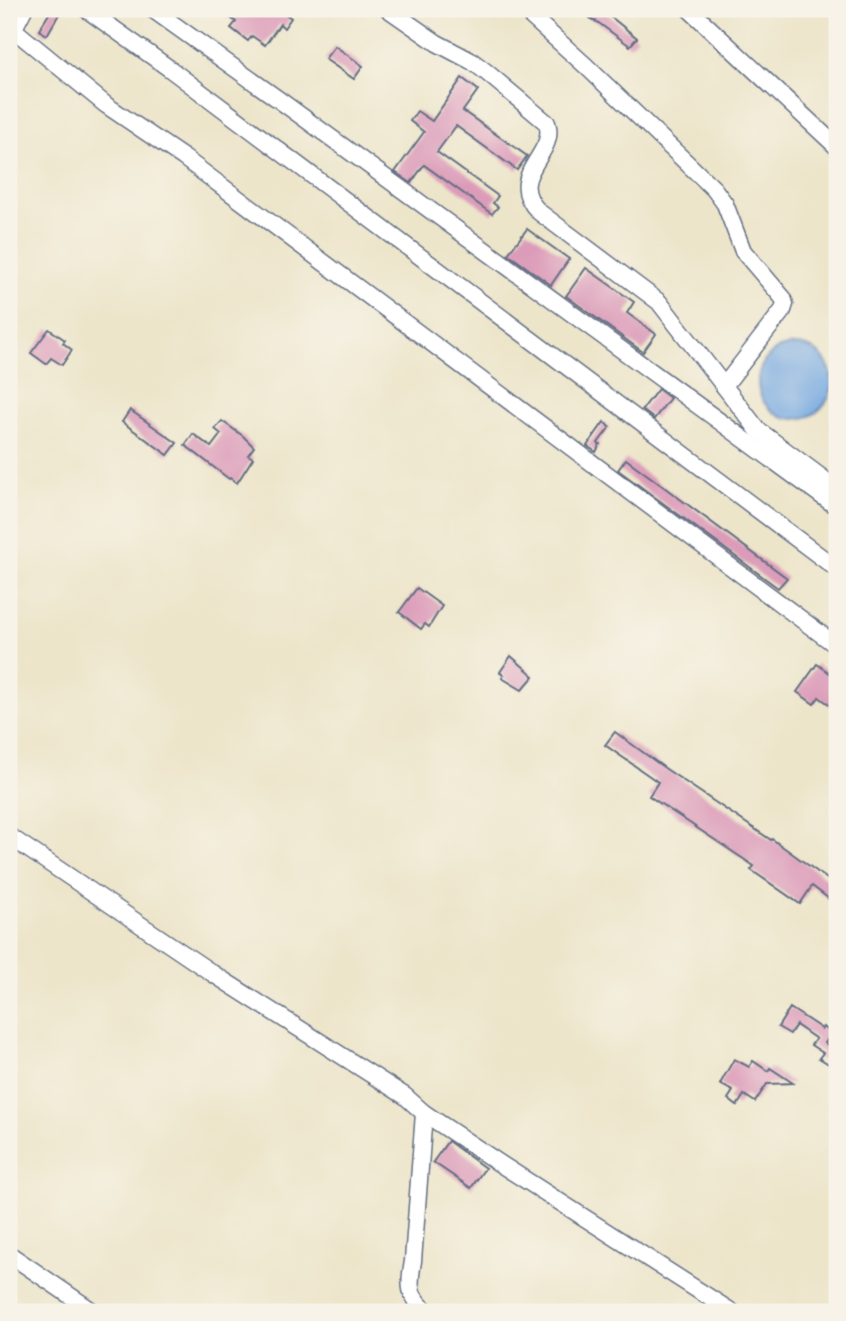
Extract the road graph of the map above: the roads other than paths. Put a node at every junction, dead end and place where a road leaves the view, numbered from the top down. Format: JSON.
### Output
{"nodes":[{"id":1,"x":24,"y":9,"type":"edge"},
{"id":2,"x":86,"y":9,"type":"edge"},
{"id":3,"x":152,"y":9,"type":"edge"},
{"id":4,"x":388,"y":9,"type":"edge"},
{"id":5,"x":523,"y":9,"type":"edge"},
{"id":6,"x":690,"y":9,"type":"edge"},
{"id":7,"x":11,"y":34,"type":"edge"},
{"id":8,"x":837,"y":147,"type":"edge"},
{"id":9,"x":724,"y":386,"type":"junction"},
{"id":10,"x":837,"y":489,"type":"edge"},
{"id":11,"x":837,"y":507,"type":"edge"},
{"id":12,"x":837,"y":569,"type":"edge"},
{"id":13,"x":837,"y":646,"type":"edge"},
{"id":14,"x":9,"y":836,"type":"edge"},
{"id":15,"x":424,"y":1113,"type":"junction"},
{"id":16,"x":9,"y":1254,"type":"edge"},
{"id":17,"x":93,"y":1312,"type":"edge"},
{"id":18,"x":428,"y":1312,"type":"edge"},
{"id":19,"x":732,"y":1312,"type":"edge"}],
"edges":[{"from":1,"to":7,"type":"street"},
{"from":2,"to":12,"type":"street"},
{"from":3,"to":11,"type":"street"},
{"from":4,"to":9,"type":"street"},
{"from":5,"to":9,"type":"street"},
{"from":6,"to":8,"type":"street"},
{"from":7,"to":13,"type":"street"},
{"from":9,"to":10,"type":"street"},
{"from":14,"to":15,"type":"street"},
{"from":15,"to":18,"type":"street"},
{"from":15,"to":19,"type":"street"},
{"from":16,"to":17,"type":"street"}]}
